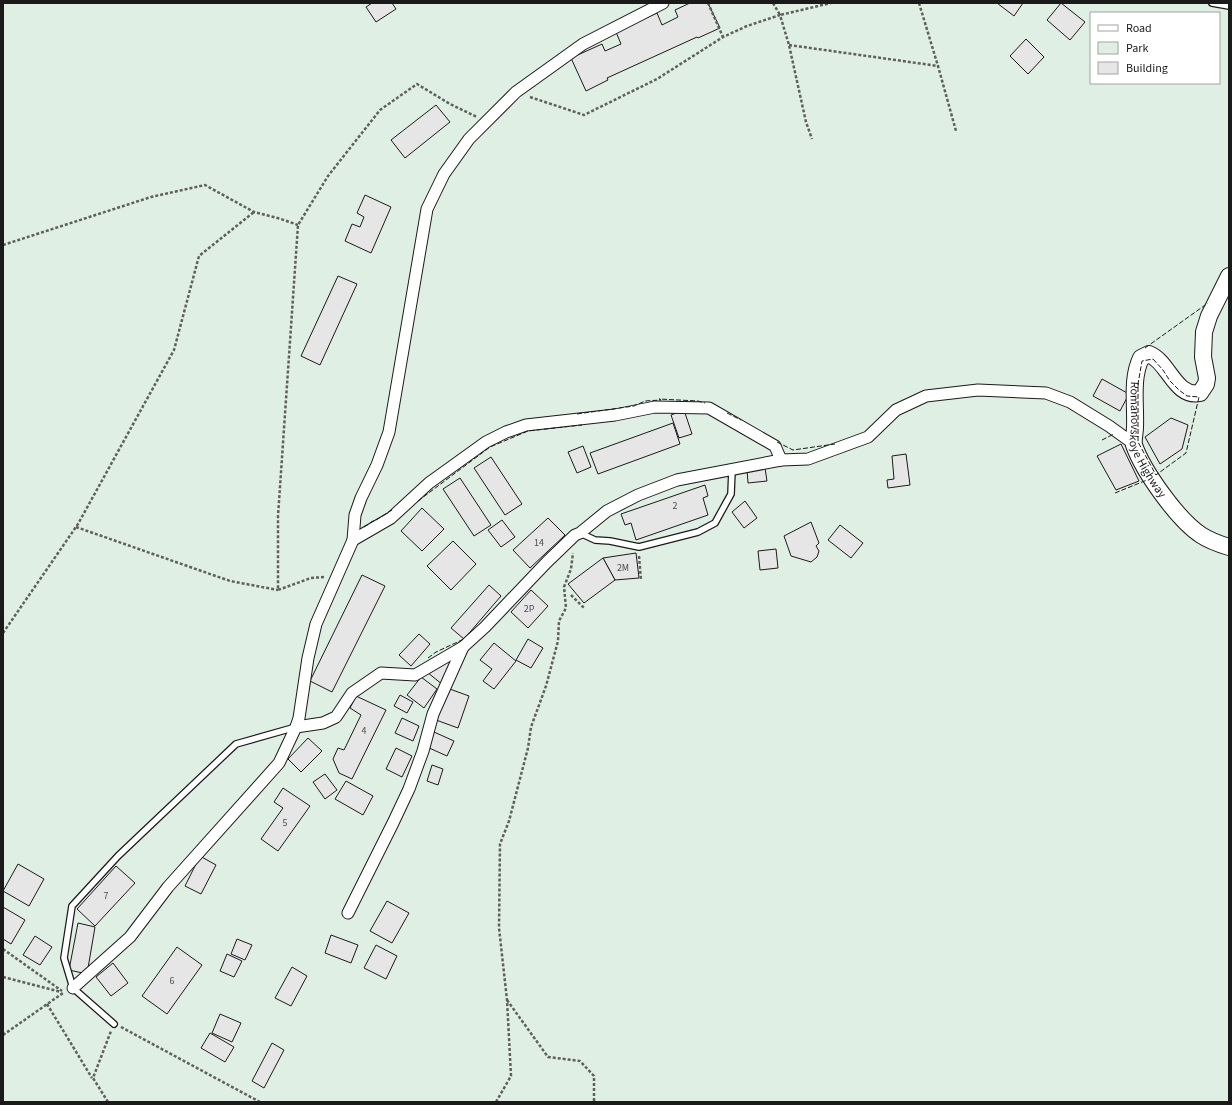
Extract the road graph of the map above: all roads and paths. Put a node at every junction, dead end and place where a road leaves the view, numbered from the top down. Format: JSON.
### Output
{"nodes":[{"id":1,"x":663,"y":3,"type":"edge"},
{"id":2,"x":708,"y":3,"type":"edge"},
{"id":3,"x":773,"y":3,"type":"edge"},
{"id":4,"x":832,"y":3,"type":"edge"},
{"id":5,"x":919,"y":3,"type":"edge"},
{"id":6,"x":1212,"y":3,"type":"edge"},
{"id":7,"x":1229,"y":6,"type":"edge"},
{"id":8,"x":780,"y":15,"type":"junction"},
{"id":9,"x":723,"y":37,"type":"junction"},
{"id":10,"x":790,"y":45,"type":"junction"},
{"id":11,"x":938,"y":66,"type":"junction"},
{"id":12,"x":516,"y":92,"type":"junction"},
{"id":13,"x":486,"y":121,"type":"junction"},
{"id":14,"x":956,"y":131,"type":"dead end"},
{"id":15,"x":812,"y":139,"type":"dead end"},
{"id":16,"x":254,"y":212,"type":"junction"},
{"id":17,"x":298,"y":225,"type":"junction"},
{"id":18,"x":3,"y":245,"type":"edge"},
{"id":19,"x":1229,"y":276,"type":"edge"},
{"id":20,"x":1134,"y":444,"type":"junction"},
{"id":21,"x":781,"y":460,"type":"junction"},
{"id":22,"x":732,"y":470,"type":"junction"},
{"id":23,"x":76,"y":527,"type":"junction"},
{"id":24,"x":577,"y":534,"type":"junction"},
{"id":25,"x":353,"y":540,"type":"junction"},
{"id":26,"x":639,"y":547,"type":"junction"},
{"id":27,"x":1229,"y":547,"type":"edge"},
{"id":28,"x":338,"y":577,"type":"junction"},
{"id":29,"x":641,"y":580,"type":"dead end"},
{"id":30,"x":278,"y":590,"type":"junction"},
{"id":31,"x":571,"y":595,"type":"dead end"},
{"id":32,"x":584,"y":608,"type":"dead end"},
{"id":33,"x":3,"y":634,"type":"edge"},
{"id":34,"x":463,"y":647,"type":"junction"},
{"id":35,"x":296,"y":727,"type":"junction"},
{"id":36,"x":348,"y":913,"type":"dead end"},
{"id":37,"x":3,"y":949,"type":"edge"},
{"id":38,"x":3,"y":977,"type":"edge"},
{"id":39,"x":68,"y":990,"type":"junction"},
{"id":40,"x":507,"y":1000,"type":"junction"},
{"id":41,"x":47,"y":1004,"type":"junction"},
{"id":42,"x":114,"y":1024,"type":"junction"},
{"id":43,"x":3,"y":1035,"type":"edge"},
{"id":44,"x":93,"y":1078,"type":"junction"},
{"id":45,"x":108,"y":1102,"type":"edge"},
{"id":46,"x":260,"y":1102,"type":"edge"},
{"id":47,"x":496,"y":1102,"type":"edge"},
{"id":48,"x":594,"y":1102,"type":"edge"}],
"edges":[{"from":1,"to":12,"type":"street"},
{"from":2,"to":9,"type":"path"},
{"from":3,"to":8,"type":"path"},
{"from":4,"to":8,"type":"path"},
{"from":5,"to":11,"type":"path"},
{"from":6,"to":7,"type":"lane"},
{"from":8,"to":9,"type":"path"},
{"from":8,"to":10,"type":"path"},
{"from":9,"to":12,"type":"path"},
{"from":10,"to":11,"type":"path"},
{"from":10,"to":15,"type":"path"},
{"from":11,"to":14,"type":"path"},
{"from":12,"to":13,"type":"street"},
{"from":13,"to":17,"type":"path"},
{"from":13,"to":25,"type":"street"},
{"from":16,"to":17,"type":"path"},
{"from":16,"to":18,"type":"path"},
{"from":16,"to":23,"type":"path"},
{"from":17,"to":30,"type":"path"},
{"from":19,"to":20,"type":"street","name":"Romanovskoye Highway"},
{"from":20,"to":21,"type":"street"},
{"from":20,"to":27,"type":"street","name":"Romanovskoye Highway"},
{"from":21,"to":22,"type":"street"},
{"from":21,"to":25,"type":"street"},
{"from":22,"to":24,"type":"street"},
{"from":22,"to":26,"type":"lane"},
{"from":23,"to":30,"type":"path"},
{"from":23,"to":33,"type":"path"},
{"from":24,"to":26,"type":"lane"},
{"from":24,"to":34,"type":"street"},
{"from":24,"to":40,"type":"path"},
{"from":25,"to":28,"type":"street"},
{"from":26,"to":29,"type":"path"},
{"from":28,"to":30,"type":"path"},
{"from":28,"to":35,"type":"street"},
{"from":31,"to":32,"type":"path"},
{"from":34,"to":35,"type":"street"},
{"from":34,"to":36,"type":"street"},
{"from":35,"to":39,"type":"street"},
{"from":35,"to":39,"type":"lane"},
{"from":37,"to":39,"type":"path"},
{"from":38,"to":39,"type":"path"},
{"from":39,"to":41,"type":"path"},
{"from":39,"to":42,"type":"lane"},
{"from":40,"to":47,"type":"path"},
{"from":40,"to":48,"type":"path"},
{"from":41,"to":43,"type":"path"},
{"from":41,"to":44,"type":"path"},
{"from":42,"to":44,"type":"path"},
{"from":42,"to":46,"type":"path"},
{"from":44,"to":45,"type":"path"}]}
